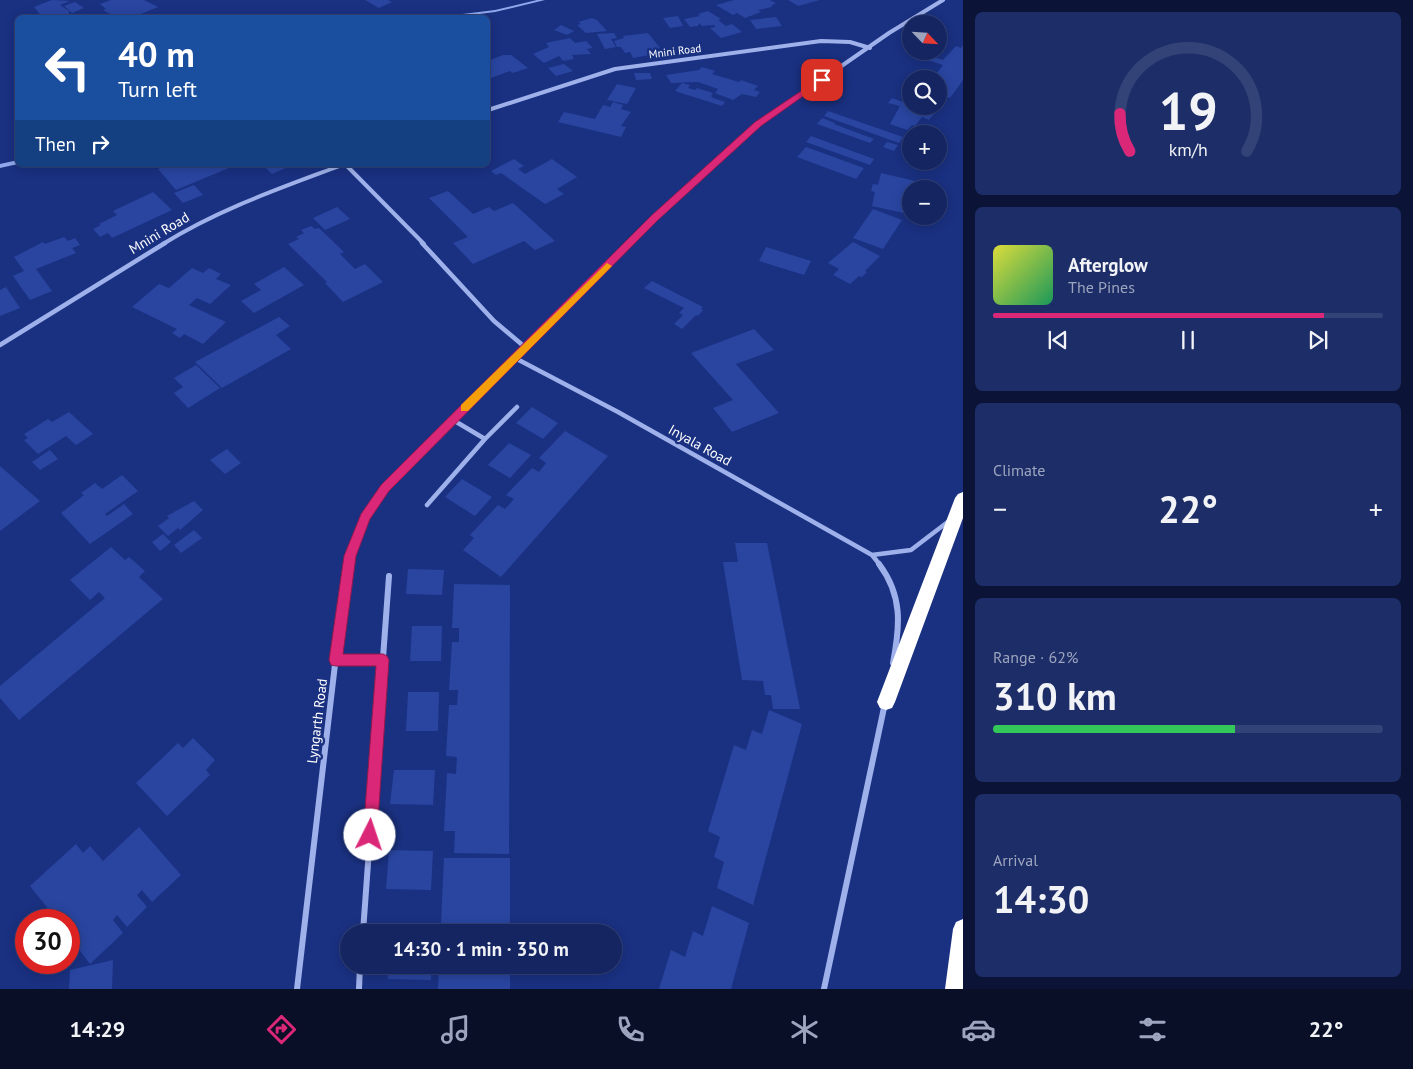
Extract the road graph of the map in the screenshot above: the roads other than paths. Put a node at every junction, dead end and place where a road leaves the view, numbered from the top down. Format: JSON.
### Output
{"nodes":[{"id":1,"x":943,"y":0,"type":"edge"},
{"id":2,"x":870,"y":48,"type":"junction"},
{"id":3,"x":490,"y":109,"type":"edge"},
{"id":4,"x":337,"y":167,"type":"edge"},
{"id":5,"x":348,"y":167,"type":"edge"},
{"id":6,"x":0,"y":345,"type":"edge"},
{"id":7,"x":526,"y":348,"type":"junction"},
{"id":8,"x":515,"y":358,"type":"junction"},
{"id":9,"x":517,"y":407,"type":"dead end"},
{"id":10,"x":453,"y":420,"type":"junction"},
{"id":11,"x":485,"y":439,"type":"junction"},
{"id":12,"x":963,"y":498,"type":"edge"},
{"id":13,"x":427,"y":505,"type":"dead end"},
{"id":14,"x":955,"y":515,"type":"junction"},
{"id":15,"x":872,"y":555,"type":"junction"},
{"id":16,"x":389,"y":576,"type":"dead end"},
{"id":17,"x":336,"y":660,"type":"junction"},
{"id":18,"x":383,"y":660,"type":"junction"},
{"id":19,"x":886,"y":702,"type":"junction"},
{"id":20,"x":364,"y":924,"type":"edge"},
{"id":21,"x":963,"y":929,"type":"edge"},
{"id":22,"x":360,"y":974,"type":"edge"},
{"id":23,"x":297,"y":989,"type":"edge"},
{"id":24,"x":359,"y":989,"type":"edge"},
{"id":25,"x":824,"y":989,"type":"edge"},
{"id":26,"x":954,"y":989,"type":"edge"}],
"edges":[{"from":1,"to":2,"type":"street","name":"Lyngarth Road"},
{"from":2,"to":3,"type":"street","name":"Mnini Road"},
{"from":2,"to":7,"type":"street","name":"Lyngarth Road"},
{"from":4,"to":6,"type":"street","name":"Mnini Road"},
{"from":5,"to":7,"type":"street"},
{"from":7,"to":8,"type":"street","name":"Lyngarth Road"},
{"from":8,"to":10,"type":"street","name":"Lyngarth Road"},
{"from":8,"to":15,"type":"street","name":"Inyala Road"},
{"from":9,"to":11,"type":"street"},
{"from":10,"to":11,"type":"street"},
{"from":10,"to":17,"type":"street","name":"Lyngarth Road"},
{"from":11,"to":13,"type":"street"},
{"from":12,"to":14,"type":"highway"},
{"from":14,"to":15,"type":"street"},
{"from":14,"to":19,"type":"highway"},
{"from":15,"to":19,"type":"street","name":"Inyala Road"},
{"from":16,"to":18,"type":"street"},
{"from":17,"to":18,"type":"street"},
{"from":17,"to":23,"type":"street","name":"Lyngarth Road"},
{"from":18,"to":20,"type":"street"},
{"from":19,"to":25,"type":"street","name":"Inyala Road"},
{"from":21,"to":26,"type":"highway"},
{"from":22,"to":24,"type":"street"}]}
